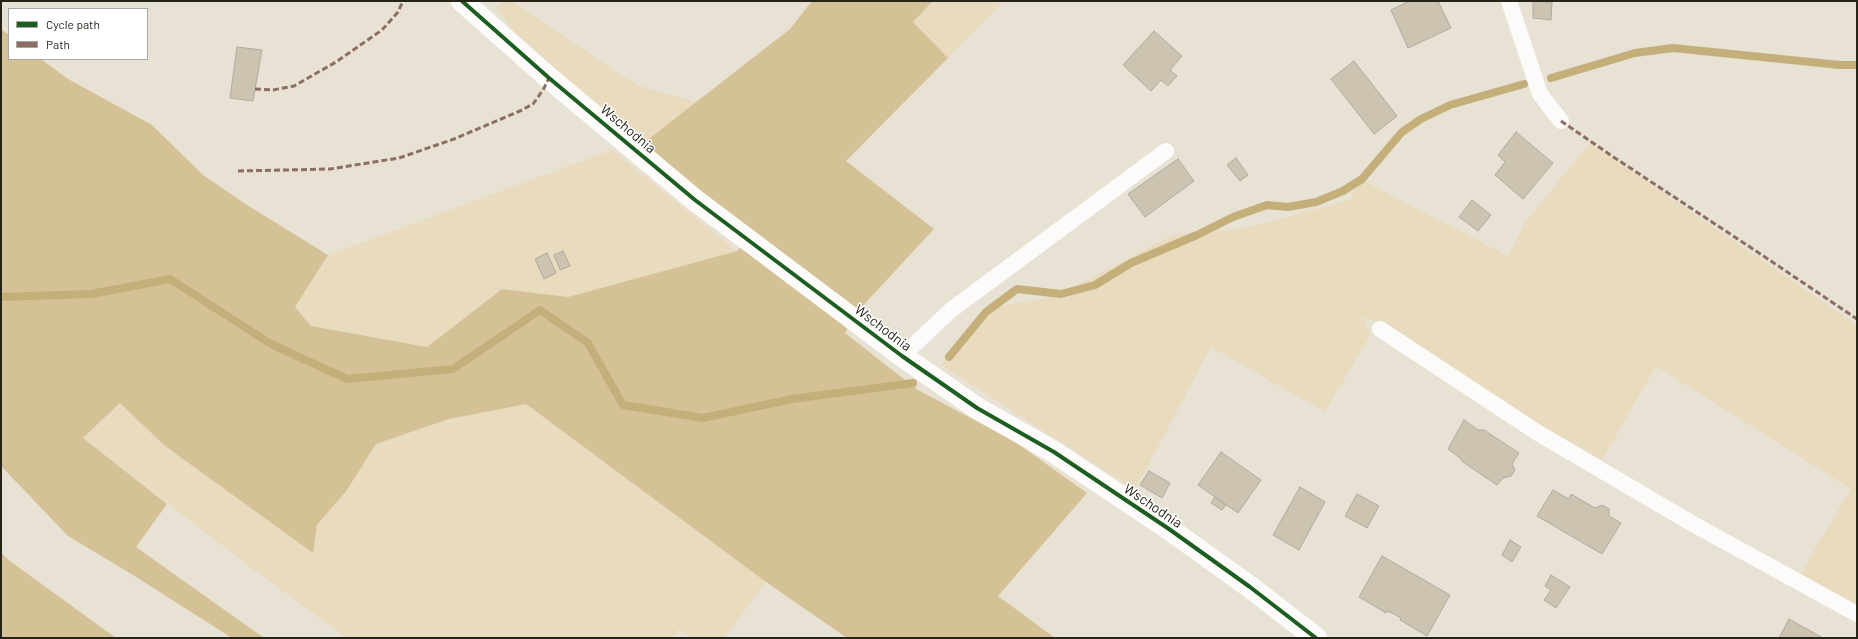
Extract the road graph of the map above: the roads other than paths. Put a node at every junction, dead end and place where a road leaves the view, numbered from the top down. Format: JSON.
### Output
{"nodes":[{"id":1,"x":462,"y":1,"type":"edge"},
{"id":2,"x":1509,"y":1,"type":"edge"},
{"id":3,"x":1561,"y":121,"type":"dead end"},
{"id":4,"x":1166,"y":151,"type":"dead end"},
{"id":5,"x":1380,"y":329,"type":"dead end"},
{"id":6,"x":902,"y":356,"type":"junction"},
{"id":7,"x":1857,"y":614,"type":"edge"},
{"id":8,"x":1316,"y":638,"type":"edge"}],
"edges":[{"from":1,"to":6,"type":"street","name":"Wschodnia"},
{"from":2,"to":3,"type":"lane"},
{"from":4,"to":6,"type":"lane"},
{"from":5,"to":7,"type":"lane"},
{"from":6,"to":8,"type":"street","name":"Wschodnia"}]}
